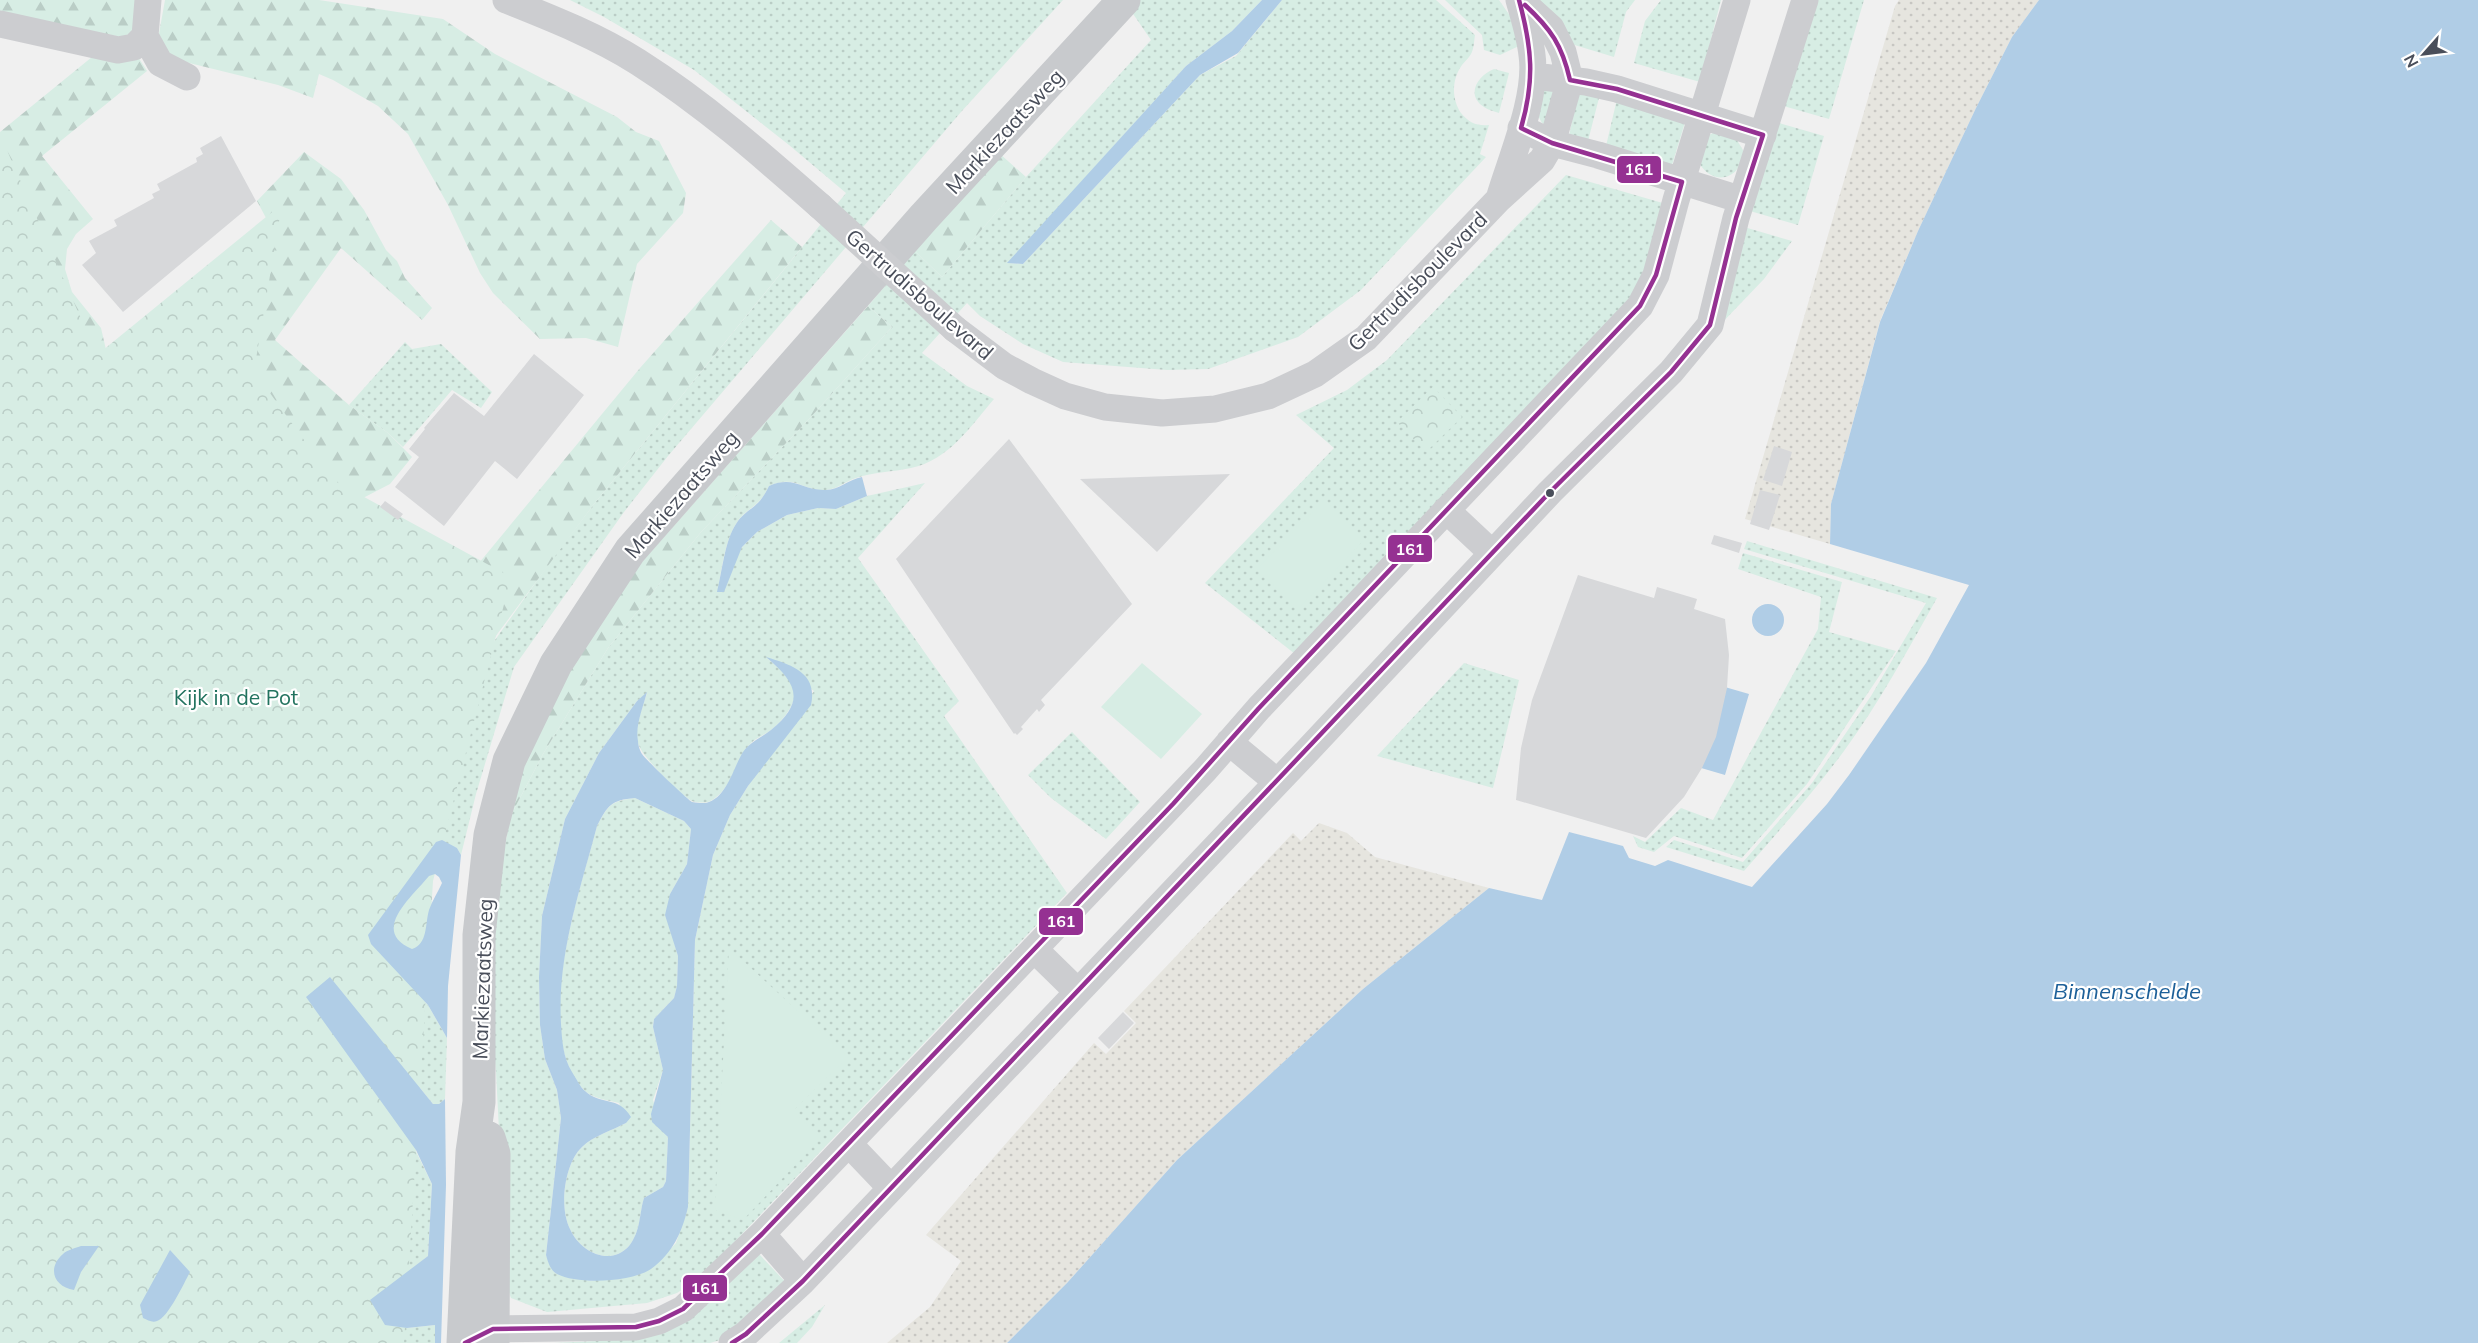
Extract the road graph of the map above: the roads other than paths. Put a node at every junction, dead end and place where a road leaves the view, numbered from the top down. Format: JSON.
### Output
{"nodes":[{"id":1,"x":148,"y":0,"type":"edge"},
{"id":2,"x":506,"y":0,"type":"edge"},
{"id":3,"x":1124,"y":0,"type":"edge"},
{"id":4,"x":1520,"y":0,"type":"edge"},
{"id":5,"x":1737,"y":0,"type":"edge"},
{"id":6,"x":1805,"y":0,"type":"edge"},
{"id":7,"x":0,"y":24,"type":"edge"},
{"id":8,"x":145,"y":36,"type":"junction"},
{"id":9,"x":1533,"y":76,"type":"junction"},
{"id":10,"x":187,"y":77,"type":"dead end"},
{"id":11,"x":1570,"y":80,"type":"junction"},
{"id":12,"x":1704,"y":115,"type":"junction"},
{"id":13,"x":1521,"y":128,"type":"junction"},
{"id":14,"x":1763,"y":135,"type":"junction"},
{"id":15,"x":1552,"y":143,"type":"junction"},
{"id":16,"x":1679,"y":191,"type":"junction"},
{"id":17,"x":1499,"y":199,"type":"junction"},
{"id":18,"x":1739,"y":209,"type":"junction"},
{"id":19,"x":1446,"y":510,"type":"junction"},
{"id":20,"x":1492,"y":553,"type":"junction"},
{"id":21,"x":1229,"y":742,"type":"junction"},
{"id":22,"x":1277,"y":782,"type":"junction"},
{"id":23,"x":1034,"y":949,"type":"junction"},
{"id":24,"x":1077,"y":992,"type":"junction"},
{"id":25,"x":849,"y":1144,"type":"junction"},
{"id":26,"x":891,"y":1188,"type":"junction"},
{"id":27,"x":762,"y":1234,"type":"junction"},
{"id":28,"x":803,"y":1281,"type":"junction"},
{"id":29,"x":478,"y":1339,"type":"edge"},
{"id":30,"x":732,"y":1343,"type":"edge"}],
"edges":[{"from":1,"to":8,"type":"street"},
{"from":2,"to":17,"type":"street","name":"Gertrudisboulevard","bridge":true},
{"from":3,"to":29,"type":"main road","name":"Markiezaatsweg"},
{"from":4,"to":9,"type":"street","name":"Gertrudisboulevard"},
{"from":4,"to":11,"type":"street","name":"Gertrudisboulevard"},
{"from":5,"to":12,"type":"street"},
{"from":6,"to":14,"type":"street"},
{"from":7,"to":8,"type":"street"},
{"from":8,"to":10,"type":"street"},
{"from":9,"to":11,"type":"street"},
{"from":9,"to":13,"type":"street","name":"Gertrudisboulevard"},
{"from":11,"to":12,"type":"street"},
{"from":11,"to":15,"type":"street","name":"Gertrudisboulevard"},
{"from":12,"to":14,"type":"street"},
{"from":12,"to":16,"type":"street"},
{"from":13,"to":15,"type":"street"},
{"from":13,"to":17,"type":"street","name":"Gertrudisboulevard"},
{"from":14,"to":18,"type":"street"},
{"from":15,"to":16,"type":"street"},
{"from":15,"to":17,"type":"street","name":"Gertrudisboulevard"},
{"from":16,"to":18,"type":"street"},
{"from":16,"to":19,"type":"street"},
{"from":18,"to":20,"type":"street"},
{"from":19,"to":20,"type":"street"},
{"from":19,"to":21,"type":"street"},
{"from":20,"to":22,"type":"street"},
{"from":21,"to":22,"type":"street"},
{"from":21,"to":23,"type":"street"},
{"from":22,"to":24,"type":"street"},
{"from":23,"to":24,"type":"street"},
{"from":23,"to":25,"type":"street"},
{"from":24,"to":26,"type":"street"},
{"from":25,"to":26,"type":"street"},
{"from":25,"to":27,"type":"street"},
{"from":26,"to":28,"type":"street"},
{"from":27,"to":28,"type":"street"},
{"from":27,"to":29,"type":"street"},
{"from":28,"to":30,"type":"street"}]}
